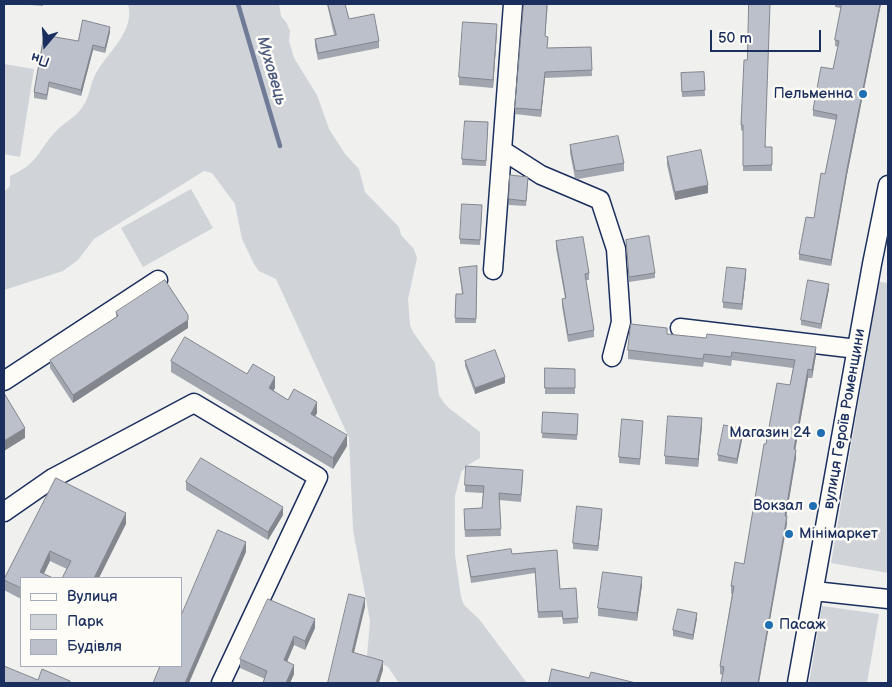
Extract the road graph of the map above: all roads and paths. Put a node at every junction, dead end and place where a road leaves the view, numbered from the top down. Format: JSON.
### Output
{"nodes":[{"id":1,"x":513,"y":4,"type":"edge"},
{"id":2,"x":502,"y":150,"type":"junction"},
{"id":3,"x":888,"y":185,"type":"edge"},
{"id":4,"x":880,"y":265,"type":"edge"},
{"id":5,"x":493,"y":270,"type":"dead end"},
{"id":6,"x":158,"y":280,"type":"dead end"},
{"id":7,"x":680,"y":328,"type":"dead end"},
{"id":8,"x":857,"y":349,"type":"junction"},
{"id":9,"x":612,"y":357,"type":"dead end"},
{"id":10,"x":4,"y":381,"type":"edge"},
{"id":11,"x":4,"y":512,"type":"edge"},
{"id":12,"x":814,"y":591,"type":"junction"},
{"id":13,"x":888,"y":599,"type":"edge"},
{"id":14,"x":221,"y":683,"type":"edge"},
{"id":15,"x":797,"y":683,"type":"edge"}],
"edges":[{"from":1,"to":2,"type":"street"},
{"from":2,"to":5,"type":"street"},
{"from":2,"to":9,"type":"street"},
{"from":3,"to":4,"type":"street","name":"вулиця Героїв Роменщини"},
{"from":4,"to":8,"type":"street","name":"вулиця Героїв Роменщини"},
{"from":6,"to":10,"type":"street"},
{"from":7,"to":8,"type":"street"},
{"from":8,"to":12,"type":"street","name":"вулиця Героїв Роменщини"},
{"from":11,"to":14,"type":"street"},
{"from":12,"to":13,"type":"street"},
{"from":12,"to":15,"type":"street","name":"вулиця Героїв Роменщини"}]}
